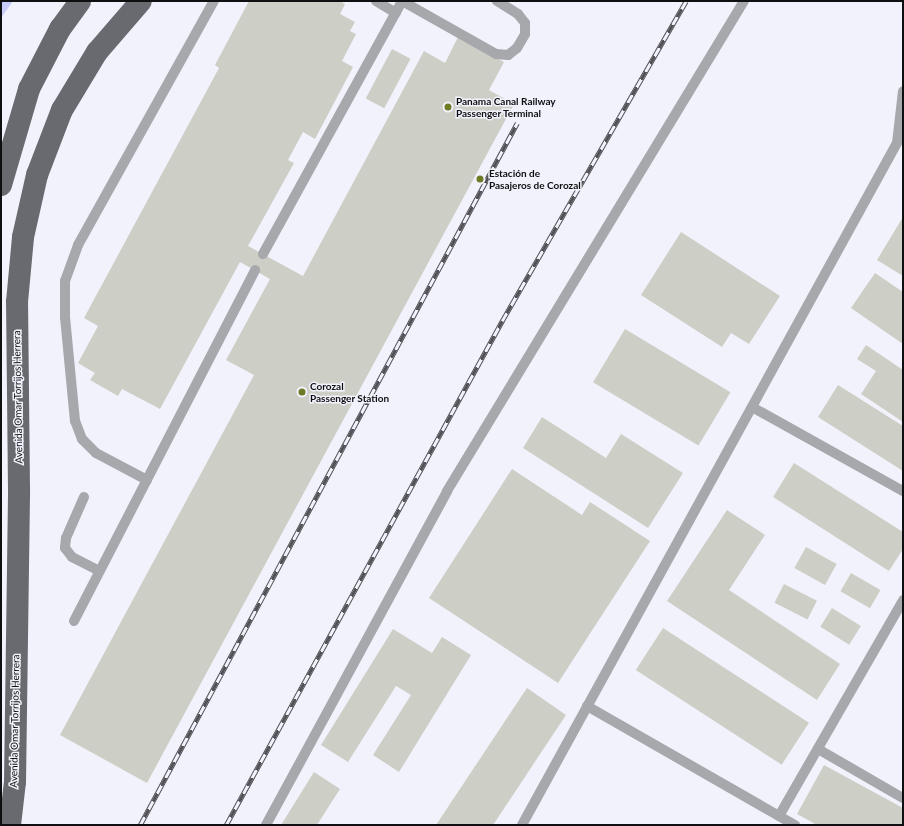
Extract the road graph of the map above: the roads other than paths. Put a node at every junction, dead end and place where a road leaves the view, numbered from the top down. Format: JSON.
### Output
{"nodes":[{"id":1,"x":80,"y":1,"type":"edge"},
{"id":2,"x":141,"y":1,"type":"edge"},
{"id":3,"x":214,"y":1,"type":"edge"},
{"id":4,"x":376,"y":1,"type":"edge"},
{"id":5,"x":402,"y":1,"type":"edge"},
{"id":6,"x":497,"y":1,"type":"edge"},
{"id":7,"x":744,"y":1,"type":"edge"},
{"id":8,"x":396,"y":13,"type":"junction"},
{"id":9,"x":903,"y":91,"type":"edge"},
{"id":10,"x":1,"y":185,"type":"edge"},
{"id":11,"x":263,"y":254,"type":"dead end"},
{"id":12,"x":254,"y":270,"type":"dead end"},
{"id":13,"x":752,"y":407,"type":"junction"},
{"id":14,"x":146,"y":480,"type":"junction"},
{"id":15,"x":903,"y":491,"type":"edge"},
{"id":16,"x":84,"y":497,"type":"dead end"},
{"id":17,"x":99,"y":572,"type":"junction"},
{"id":18,"x":903,"y":600,"type":"edge"},
{"id":19,"x":74,"y":621,"type":"dead end"},
{"id":20,"x":587,"y":706,"type":"junction"},
{"id":21,"x":818,"y":749,"type":"junction"},
{"id":22,"x":903,"y":798,"type":"edge"},
{"id":23,"x":779,"y":816,"type":"junction"},
{"id":24,"x":10,"y":825,"type":"edge"},
{"id":25,"x":266,"y":825,"type":"edge"},
{"id":26,"x":522,"y":825,"type":"edge"},
{"id":27,"x":795,"y":825,"type":"edge"}],
"edges":[{"from":1,"to":10,"type":"main road"},
{"from":2,"to":24,"type":"main road","name":"Avenida Omar Torrijos Herrera"},
{"from":3,"to":14,"type":"lane"},
{"from":4,"to":8,"type":"lane"},
{"from":5,"to":6,"type":"lane"},
{"from":5,"to":8,"type":"lane"},
{"from":7,"to":25,"type":"lane"},
{"from":8,"to":11,"type":"lane"},
{"from":9,"to":13,"type":"lane"},
{"from":12,"to":14,"type":"lane"},
{"from":13,"to":15,"type":"lane"},
{"from":13,"to":20,"type":"lane"},
{"from":14,"to":17,"type":"lane"},
{"from":16,"to":17,"type":"lane"},
{"from":17,"to":19,"type":"lane"},
{"from":18,"to":21,"type":"lane"},
{"from":20,"to":23,"type":"lane"},
{"from":20,"to":26,"type":"lane"},
{"from":21,"to":22,"type":"lane"},
{"from":21,"to":23,"type":"lane"},
{"from":23,"to":27,"type":"lane"}]}
